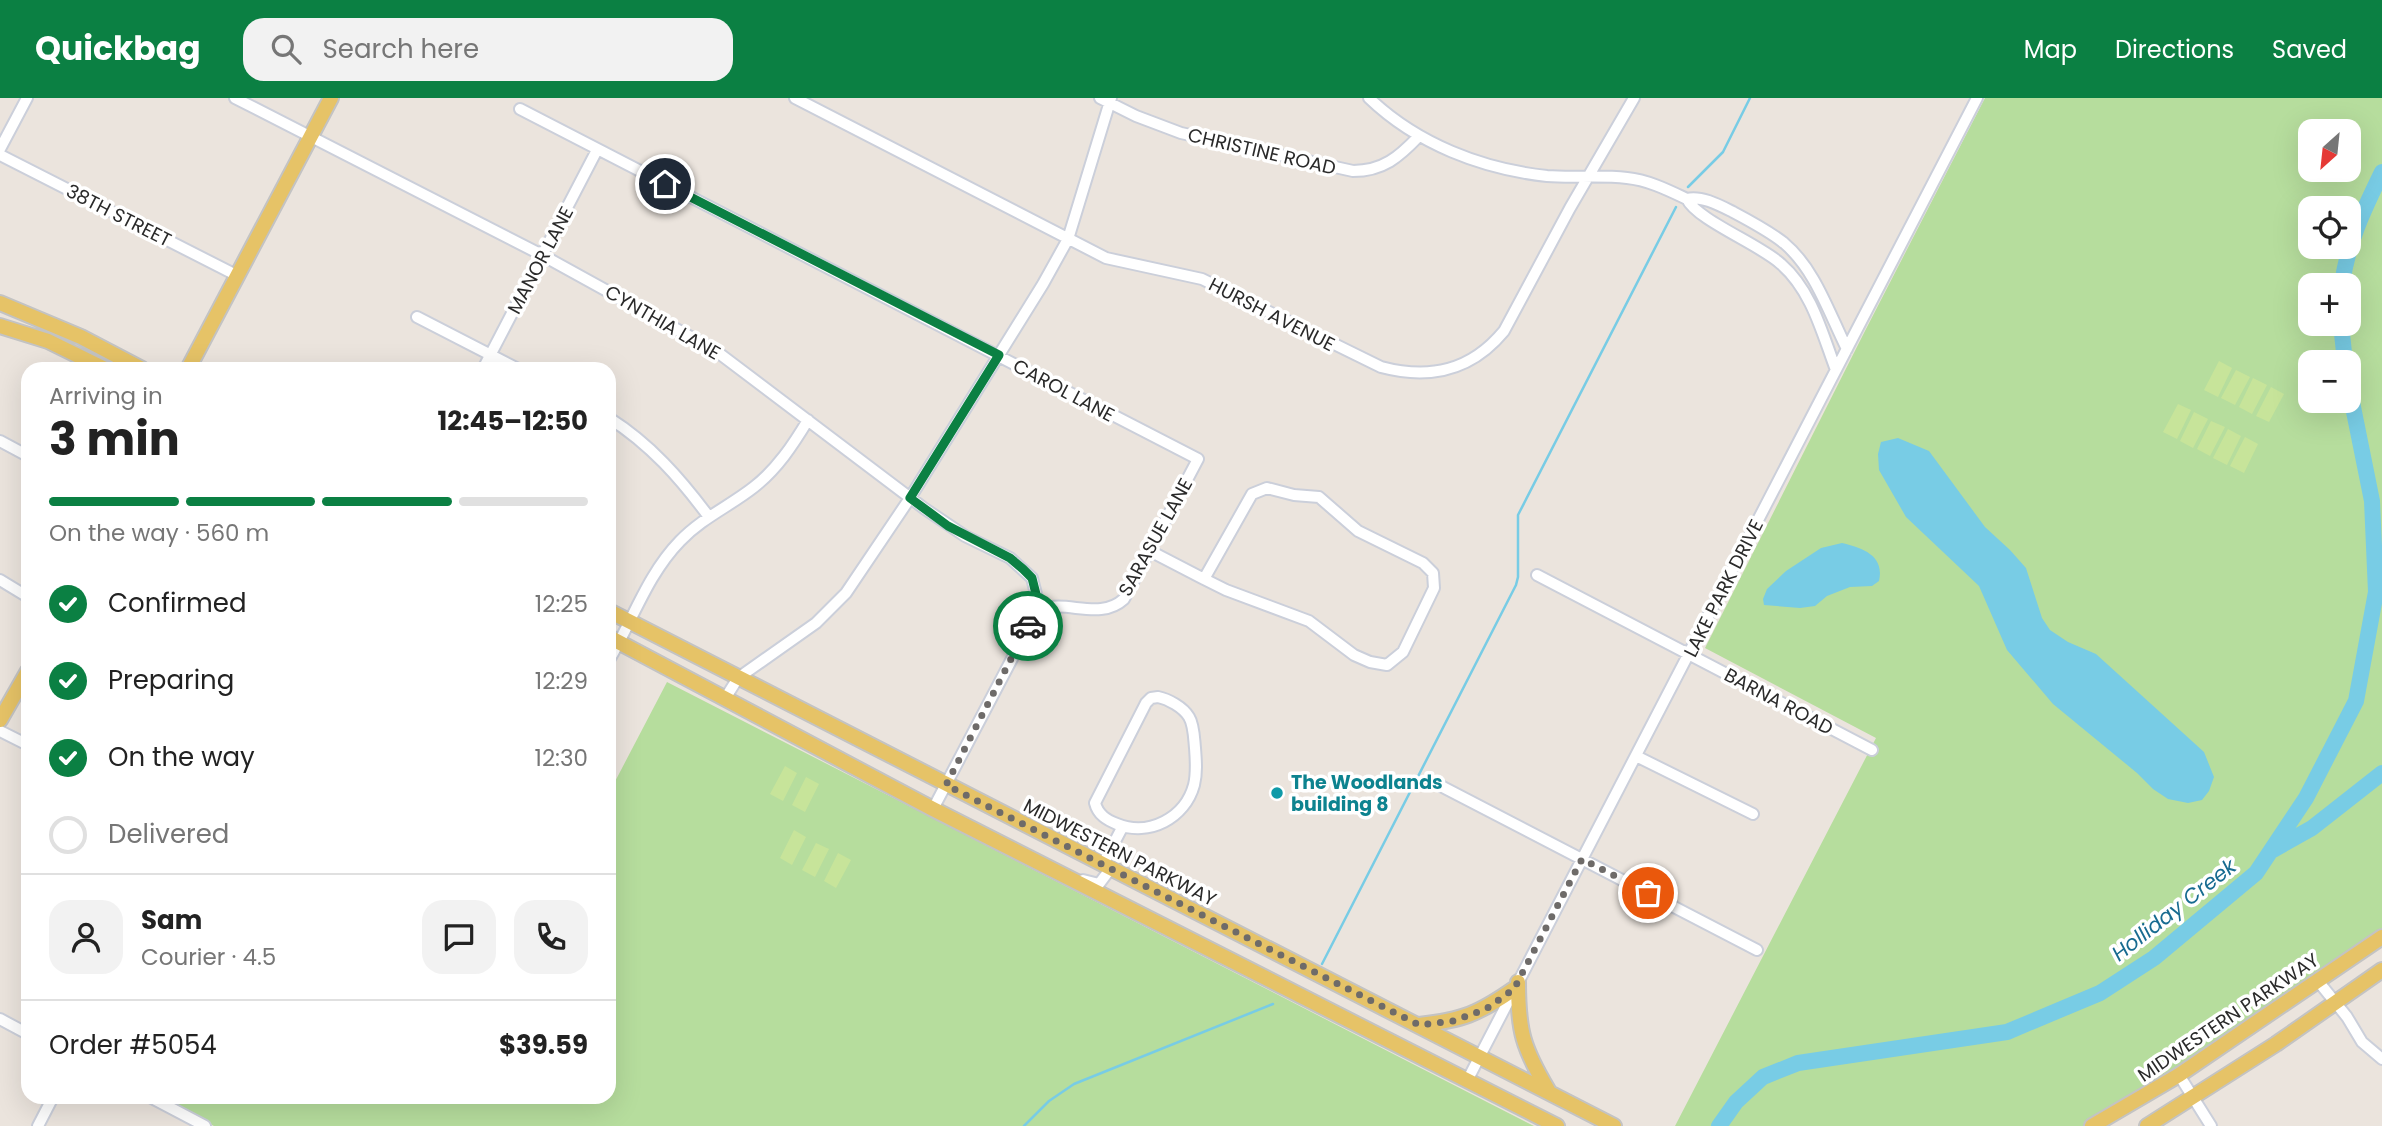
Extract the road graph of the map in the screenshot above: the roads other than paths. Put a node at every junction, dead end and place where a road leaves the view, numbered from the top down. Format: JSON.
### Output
{"nodes":[{"id":1,"x":27,"y":98,"type":"edge"},
{"id":2,"x":235,"y":98,"type":"edge"},
{"id":3,"x":331,"y":98,"type":"edge"},
{"id":4,"x":795,"y":98,"type":"edge"},
{"id":5,"x":1369,"y":98,"type":"edge"},
{"id":6,"x":1634,"y":98,"type":"edge"},
{"id":7,"x":1977,"y":98,"type":"edge"},
{"id":8,"x":1107,"y":100,"type":"edge"},
{"id":9,"x":520,"y":109,"type":"dead end"},
{"id":10,"x":311,"y":136,"type":"junction"},
{"id":11,"x":1419,"y":136,"type":"junction"},
{"id":12,"x":0,"y":149,"type":"edge"},
{"id":13,"x":597,"y":150,"type":"junction"},
{"id":14,"x":0,"y":155,"type":"edge"},
{"id":15,"x":1590,"y":176,"type":"junction"},
{"id":16,"x":1688,"y":199,"type":"junction"},
{"id":17,"x":1068,"y":239,"type":"junction"},
{"id":18,"x":542,"y":255,"type":"junction"},
{"id":19,"x":238,"y":276,"type":"junction"},
{"id":20,"x":0,"y":303,"type":"edge"},
{"id":21,"x":417,"y":317,"type":"dead end"},
{"id":22,"x":0,"y":326,"type":"edge"},
{"id":23,"x":1847,"y":349,"type":"junction"},
{"id":24,"x":491,"y":354,"type":"junction"},
{"id":25,"x":999,"y":355,"type":"junction"},
{"id":26,"x":91,"y":362,"type":"edge"},
{"id":27,"x":129,"y":362,"type":"edge"},
{"id":28,"x":192,"y":362,"type":"edge"},
{"id":29,"x":487,"y":362,"type":"edge"},
{"id":30,"x":505,"y":362,"type":"edge"},
{"id":31,"x":1836,"y":370,"type":"junction"},
{"id":32,"x":808,"y":420,"type":"junction"},
{"id":33,"x":616,"y":423,"type":"edge"},
{"id":34,"x":0,"y":441,"type":"edge"},
{"id":35,"x":21,"y":452,"type":"edge"},
{"id":36,"x":1198,"y":459,"type":"joint"},
{"id":37,"x":910,"y":498,"type":"junction"},
{"id":38,"x":709,"y":517,"type":"junction"},
{"id":39,"x":1150,"y":551,"type":"junction"},
{"id":40,"x":1537,"y":575,"type":"dead end"},
{"id":41,"x":0,"y":579,"type":"edge"},
{"id":42,"x":1204,"y":579,"type":"junction"},
{"id":43,"x":21,"y":592,"type":"edge"},
{"id":44,"x":1040,"y":610,"type":"junction"},
{"id":45,"x":616,"y":615,"type":"edge"},
{"id":46,"x":629,"y":622,"type":"junction"},
{"id":47,"x":616,"y":638,"type":"edge"},
{"id":48,"x":616,"y":641,"type":"edge"},
{"id":49,"x":1689,"y":654,"type":"junction"},
{"id":50,"x":738,"y":678,"type":"junction"},
{"id":51,"x":21,"y":683,"type":"edge"},
{"id":52,"x":726,"y":697,"type":"junction"},
{"id":53,"x":0,"y":720,"type":"edge"},
{"id":54,"x":0,"y":731,"type":"edge"},
{"id":55,"x":21,"y":742,"type":"edge"},
{"id":56,"x":1872,"y":750,"type":"dead end"},
{"id":57,"x":1636,"y":756,"type":"junction"},
{"id":58,"x":1437,"y":784,"type":"dead end"},
{"id":59,"x":946,"y":785,"type":"junction"},
{"id":60,"x":933,"y":808,"type":"junction"},
{"id":61,"x":1753,"y":814,"type":"dead end"},
{"id":62,"x":1123,"y":826,"type":"junction"},
{"id":63,"x":1582,"y":859,"type":"junction"},
{"id":64,"x":1045,"y":865,"type":"junction"},
{"id":65,"x":1107,"y":866,"type":"junction"},
{"id":66,"x":2382,"y":937,"type":"edge"},
{"id":67,"x":1757,"y":950,"type":"dead end"},
{"id":68,"x":2382,"y":970,"type":"edge"},
{"id":69,"x":2318,"y":981,"type":"junction"},
{"id":70,"x":1516,"y":986,"type":"junction"},
{"id":71,"x":2334,"y":1003,"type":"junction"},
{"id":72,"x":0,"y":1019,"type":"edge"},
{"id":73,"x":1419,"y":1025,"type":"junction"},
{"id":74,"x":21,"y":1030,"type":"edge"},
{"id":75,"x":1480,"y":1056,"type":"junction"},
{"id":76,"x":2382,"y":1059,"type":"edge"},
{"id":77,"x":2179,"y":1075,"type":"junction"},
{"id":78,"x":1468,"y":1079,"type":"junction"},
{"id":79,"x":1548,"y":1091,"type":"junction"},
{"id":80,"x":2193,"y":1098,"type":"junction"},
{"id":81,"x":49,"y":1104,"type":"edge"},
{"id":82,"x":163,"y":1104,"type":"edge"},
{"id":83,"x":38,"y":1126,"type":"edge"},
{"id":84,"x":205,"y":1126,"type":"edge"},
{"id":85,"x":1557,"y":1126,"type":"edge"},
{"id":86,"x":1614,"y":1126,"type":"edge"},
{"id":87,"x":2092,"y":1126,"type":"edge"},
{"id":88,"x":2147,"y":1126,"type":"edge"},
{"id":89,"x":2211,"y":1126,"type":"edge"}],
"edges":[{"from":1,"to":12,"type":"street"},
{"from":2,"to":10,"type":"street","name":"CYNTHIA LANE"},
{"from":3,"to":10,"type":"main road"},
{"from":4,"to":17,"type":"street","name":"HURSH AVENUE"},
{"from":5,"to":11,"type":"street"},
{"from":6,"to":15,"type":"street","name":"HURSH AVENUE"},
{"from":7,"to":23,"type":"street","name":"LAKE PARK DRIVE"},
{"from":8,"to":11,"type":"street","name":"CHRISTINE ROAD"},
{"from":8,"to":17,"type":"street"},
{"from":9,"to":13,"type":"street","name":"CAROL LANE"},
{"from":10,"to":18,"type":"street","name":"CYNTHIA LANE"},
{"from":10,"to":19,"type":"main road"},
{"from":11,"to":15,"type":"street"},
{"from":13,"to":18,"type":"street","name":"MANOR LANE"},
{"from":13,"to":25,"type":"street","name":"CAROL LANE"},
{"from":14,"to":19,"type":"street","name":"38TH STREET"},
{"from":15,"to":16,"type":"street"},
{"from":15,"to":17,"type":"street","name":"HURSH AVENUE"},
{"from":16,"to":23,"type":"street"},
{"from":16,"to":31,"type":"street"},
{"from":17,"to":25,"type":"street"},
{"from":18,"to":24,"type":"street","name":"MANOR LANE"},
{"from":18,"to":32,"type":"street","name":"CYNTHIA LANE"},
{"from":19,"to":28,"type":"main road"},
{"from":20,"to":27,"type":"main road"},
{"from":21,"to":24,"type":"street"},
{"from":22,"to":26,"type":"main road"},
{"from":23,"to":31,"type":"street","name":"LAKE PARK DRIVE"},
{"from":24,"to":29,"type":"street","name":"MANOR LANE"},
{"from":24,"to":30,"type":"street"},
{"from":25,"to":36,"type":"street","name":"CAROL LANE"},
{"from":25,"to":37,"type":"street"},
{"from":31,"to":49,"type":"street","name":"LAKE PARK DRIVE"},
{"from":32,"to":37,"type":"street","name":"CYNTHIA LANE"},
{"from":32,"to":38,"type":"street"},
{"from":33,"to":38,"type":"street"},
{"from":34,"to":35,"type":"street"},
{"from":36,"to":39,"type":"street","name":"SARASUE LANE"},
{"from":37,"to":44,"type":"street","name":"CYNTHIA LANE"},
{"from":37,"to":50,"type":"street"},
{"from":38,"to":46,"type":"street"},
{"from":39,"to":42,"type":"street"},
{"from":39,"to":44,"type":"street","name":"SARASUE LANE"},
{"from":40,"to":49,"type":"street","name":"BARNA ROAD"},
{"from":41,"to":43,"type":"street"},
{"from":42,"to":42,"type":"street"},
{"from":44,"to":59,"type":"street"},
{"from":45,"to":46,"type":"main road","name":"MIDWESTERN PARKWAY"},
{"from":46,"to":47,"type":"street"},
{"from":46,"to":50,"type":"main road","name":"MIDWESTERN PARKWAY"},
{"from":48,"to":52,"type":"main road"},
{"from":49,"to":56,"type":"street","name":"BARNA ROAD"},
{"from":49,"to":57,"type":"street","name":"LAKE PARK DRIVE"},
{"from":50,"to":52,"type":"street"},
{"from":50,"to":59,"type":"main road","name":"MIDWESTERN PARKWAY"},
{"from":51,"to":53,"type":"main road"},
{"from":52,"to":60,"type":"main road"},
{"from":54,"to":55,"type":"street"},
{"from":57,"to":61,"type":"street"},
{"from":57,"to":63,"type":"street","name":"LAKE PARK DRIVE"},
{"from":58,"to":63,"type":"street"},
{"from":59,"to":60,"type":"street"},
{"from":59,"to":65,"type":"main road","name":"MIDWESTERN PARKWAY"},
{"from":60,"to":64,"type":"main road"},
{"from":62,"to":62,"type":"street"},
{"from":62,"to":65,"type":"street"},
{"from":63,"to":67,"type":"street"},
{"from":63,"to":70,"type":"street","name":"LAKE PARK DRIVE"},
{"from":64,"to":65,"type":"street"},
{"from":64,"to":78,"type":"main road"},
{"from":65,"to":73,"type":"main road","name":"MIDWESTERN PARKWAY"},
{"from":66,"to":69,"type":"main road","name":"MIDWESTERN PARKWAY"},
{"from":68,"to":71,"type":"main road"},
{"from":69,"to":71,"type":"street"},
{"from":69,"to":77,"type":"main road","name":"MIDWESTERN PARKWAY"},
{"from":70,"to":73,"type":"main road"},
{"from":70,"to":75,"type":"street","name":"LAKE PARK DRIVE"},
{"from":70,"to":79,"type":"main road"},
{"from":71,"to":76,"type":"street"},
{"from":71,"to":80,"type":"main road"},
{"from":72,"to":74,"type":"street"},
{"from":73,"to":75,"type":"main road","name":"MIDWESTERN PARKWAY"},
{"from":75,"to":78,"type":"street","name":"LAKE PARK DRIVE"},
{"from":75,"to":79,"type":"main road","name":"MIDWESTERN PARKWAY"},
{"from":77,"to":80,"type":"street"},
{"from":77,"to":87,"type":"main road","name":"MIDWESTERN PARKWAY"},
{"from":78,"to":85,"type":"main road"},
{"from":79,"to":86,"type":"main road","name":"MIDWESTERN PARKWAY"},
{"from":80,"to":88,"type":"main road"},
{"from":80,"to":89,"type":"street"},
{"from":81,"to":83,"type":"street"},
{"from":82,"to":84,"type":"street"}]}
